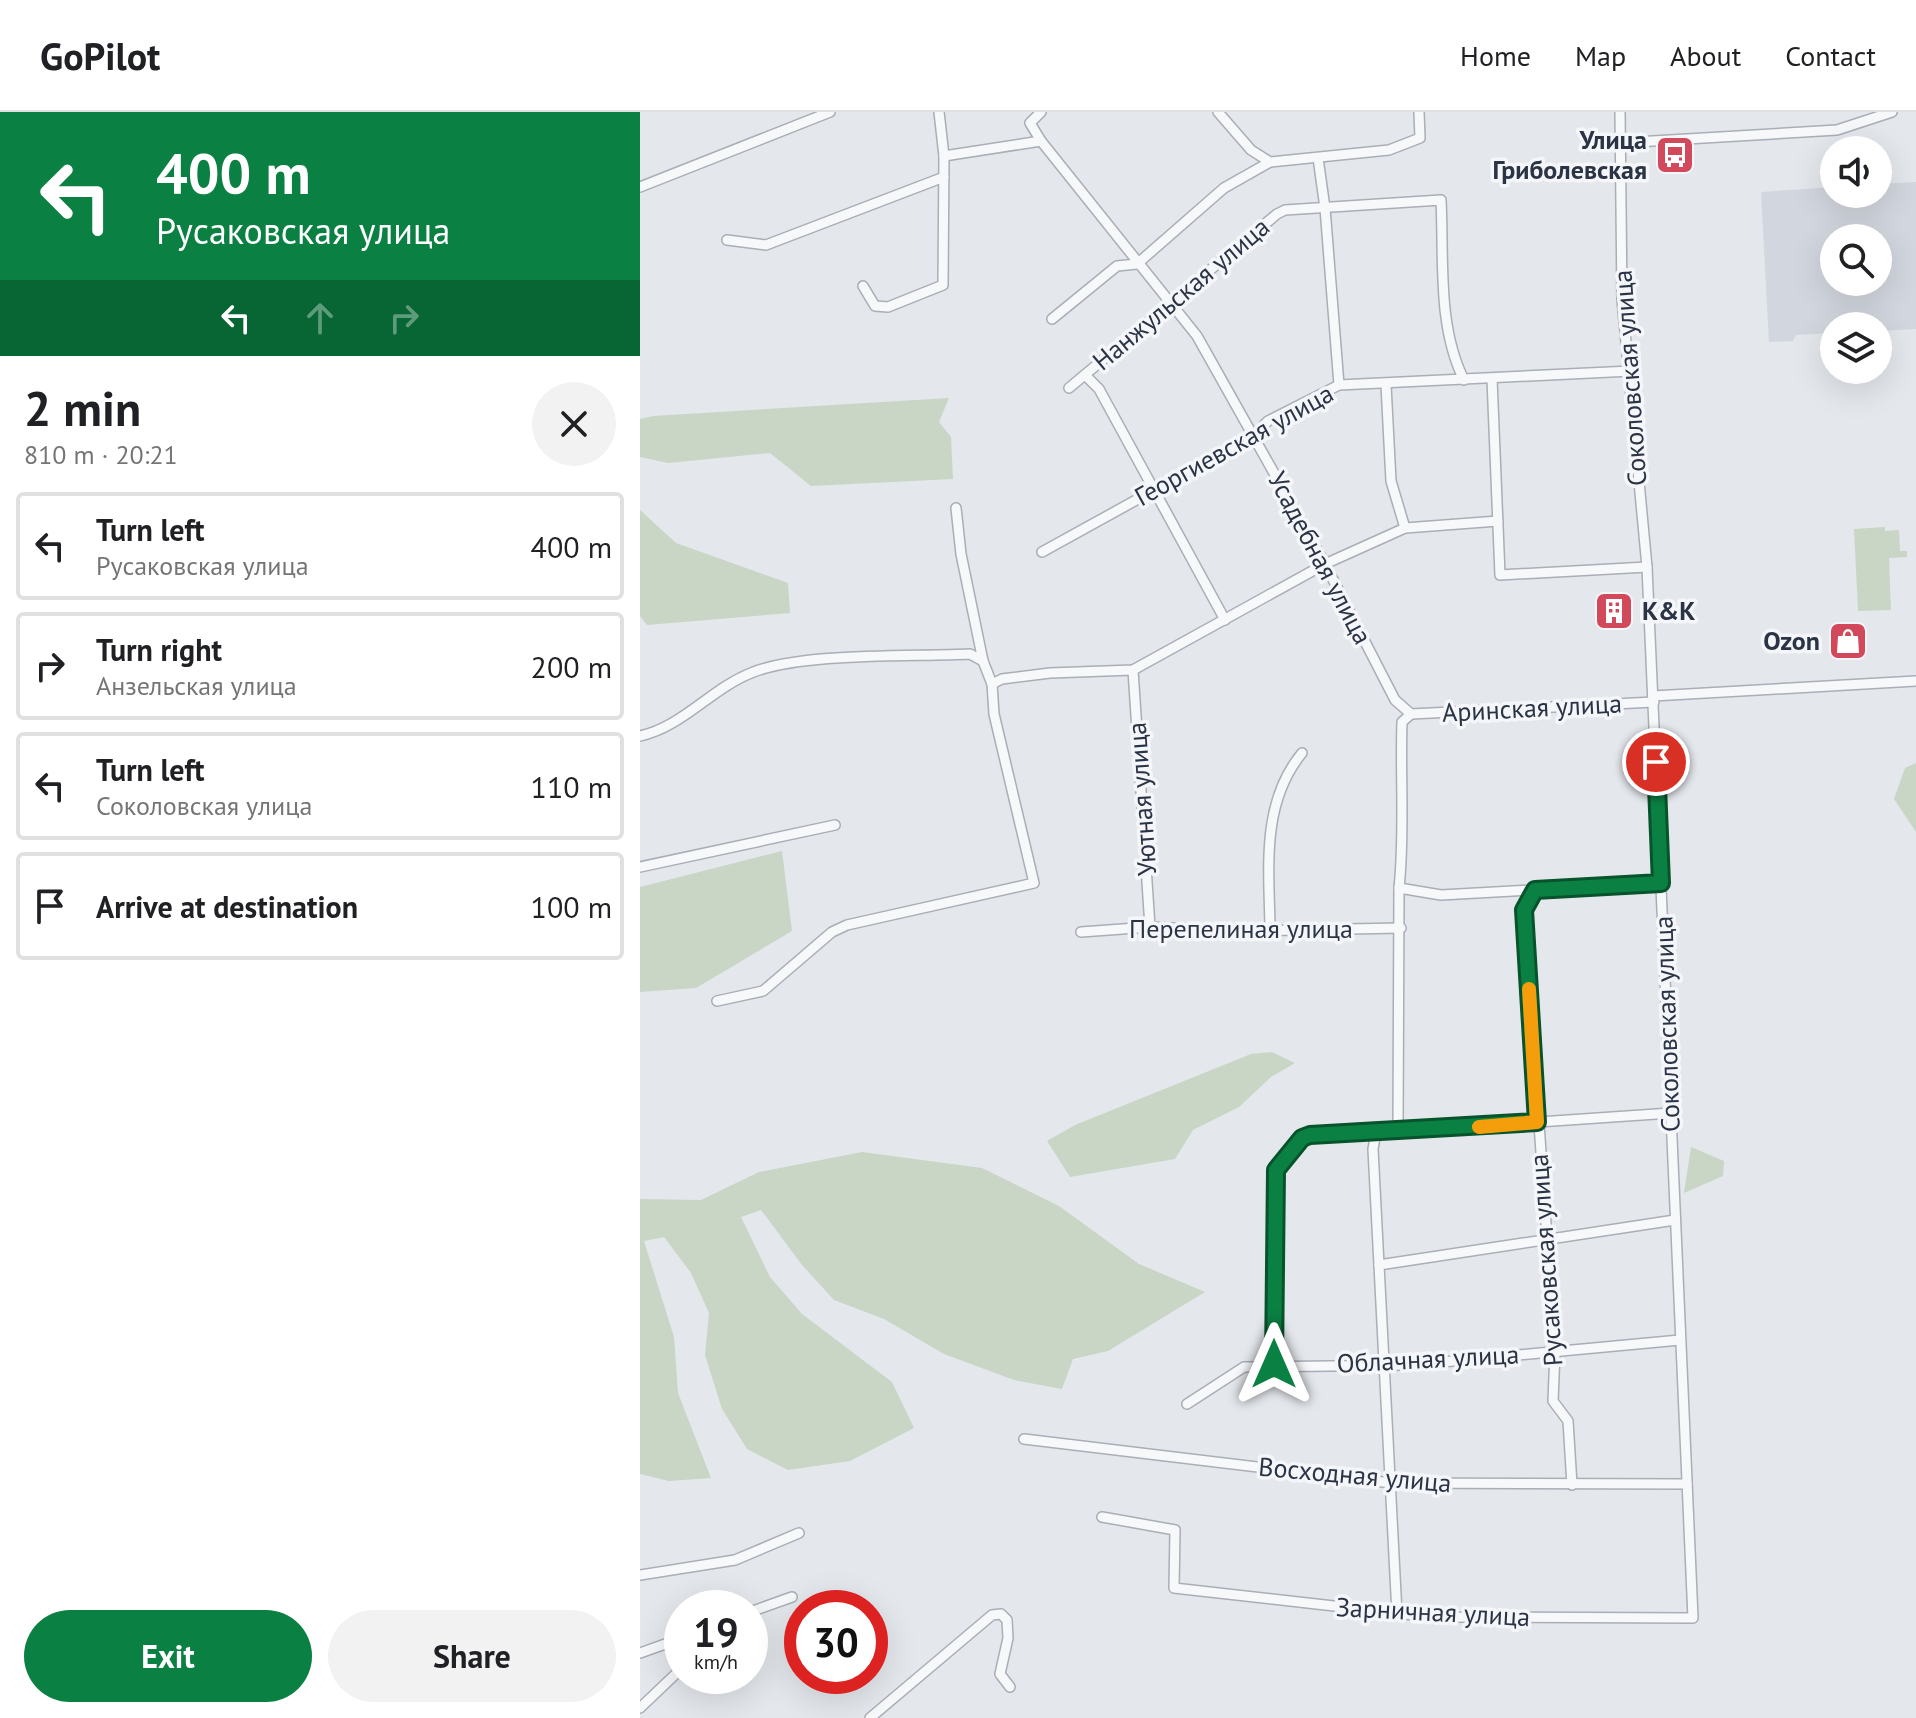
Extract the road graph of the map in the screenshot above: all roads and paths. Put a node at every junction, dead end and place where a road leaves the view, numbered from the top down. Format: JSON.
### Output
{"nodes":[{"id":1,"x":830,"y":112,"type":"edge"},
{"id":2,"x":939,"y":112,"type":"edge"},
{"id":3,"x":1041,"y":112,"type":"edge"},
{"id":4,"x":1218,"y":112,"type":"edge"},
{"id":5,"x":1419,"y":112,"type":"edge"},
{"id":6,"x":1620,"y":112,"type":"edge"},
{"id":7,"x":1892,"y":112,"type":"edge"},
{"id":8,"x":1041,"y":141,"type":"junction"},
{"id":9,"x":1619,"y":143,"type":"junction"},
{"id":10,"x":944,"y":156,"type":"junction"},
{"id":11,"x":1318,"y":158,"type":"junction"},
{"id":12,"x":1270,"y":162,"type":"junction"},
{"id":13,"x":944,"y":177,"type":"junction"},
{"id":14,"x":640,"y":187,"type":"edge"},
{"id":15,"x":1325,"y":208,"type":"junction"},
{"id":16,"x":727,"y":240,"type":"dead end"},
{"id":17,"x":1137,"y":264,"type":"junction"},
{"id":18,"x":863,"y":286,"type":"dead end"},
{"id":19,"x":1169,"y":302,"type":"junction"},
{"id":20,"x":1052,"y":319,"type":"dead end"},
{"id":21,"x":1631,"y":371,"type":"junction"},
{"id":22,"x":1085,"y":375,"type":"junction"},
{"id":23,"x":1492,"y":379,"type":"junction"},
{"id":24,"x":1464,"y":380,"type":"junction"},
{"id":25,"x":1339,"y":385,"type":"junction"},
{"id":26,"x":1386,"y":385,"type":"junction"},
{"id":27,"x":1069,"y":388,"type":"dead end"},
{"id":28,"x":1254,"y":435,"type":"junction"},
{"id":29,"x":1154,"y":489,"type":"junction"},
{"id":30,"x":956,"y":508,"type":"dead end"},
{"id":31,"x":1498,"y":521,"type":"junction"},
{"id":32,"x":1405,"y":528,"type":"junction"},
{"id":33,"x":1042,"y":552,"type":"dead end"},
{"id":34,"x":1325,"y":564,"type":"junction"},
{"id":35,"x":1647,"y":567,"type":"junction"},
{"id":36,"x":1225,"y":620,"type":"junction"},
{"id":37,"x":983,"y":661,"type":"junction"},
{"id":38,"x":1133,"y":670,"type":"junction"},
{"id":39,"x":1916,"y":681,"type":"edge"},
{"id":40,"x":992,"y":684,"type":"junction"},
{"id":41,"x":1653,"y":699,"type":"junction"},
{"id":42,"x":1411,"y":714,"type":"junction"},
{"id":43,"x":640,"y":736,"type":"edge"},
{"id":44,"x":1302,"y":753,"type":"dead end"},
{"id":45,"x":835,"y":825,"type":"dead end"},
{"id":46,"x":640,"y":867,"type":"edge"},
{"id":47,"x":1661,"y":883,"type":"junction"},
{"id":48,"x":1399,"y":888,"type":"junction"},
{"id":49,"x":1535,"y":890,"type":"junction"},
{"id":50,"x":1150,"y":927,"type":"junction"},
{"id":51,"x":1270,"y":928,"type":"junction"},
{"id":52,"x":1401,"y":928,"type":"junction"},
{"id":53,"x":1081,"y":932,"type":"dead end"},
{"id":54,"x":717,"y":1001,"type":"dead end"},
{"id":55,"x":1671,"y":1113,"type":"junction"},
{"id":56,"x":1537,"y":1122,"type":"junction"},
{"id":57,"x":1398,"y":1130,"type":"junction"},
{"id":58,"x":1376,"y":1132,"type":"junction"},
{"id":59,"x":1675,"y":1220,"type":"junction"},
{"id":60,"x":1546,"y":1240,"type":"junction"},
{"id":61,"x":1379,"y":1265,"type":"junction"},
{"id":62,"x":1680,"y":1340,"type":"junction"},
{"id":63,"x":1555,"y":1352,"type":"junction"},
{"id":64,"x":1274,"y":1364,"type":"junction"},
{"id":65,"x":1385,"y":1364,"type":"junction"},
{"id":66,"x":1187,"y":1404,"type":"dead end"},
{"id":67,"x":1024,"y":1439,"type":"dead end"},
{"id":68,"x":1391,"y":1483,"type":"junction"},
{"id":69,"x":1687,"y":1484,"type":"junction"},
{"id":70,"x":1572,"y":1485,"type":"junction"},
{"id":71,"x":1102,"y":1517,"type":"dead end"},
{"id":72,"x":799,"y":1533,"type":"dead end"},
{"id":73,"x":640,"y":1575,"type":"edge"},
{"id":74,"x":1397,"y":1614,"type":"junction"},
{"id":75,"x":1693,"y":1618,"type":"joint"},
{"id":76,"x":664,"y":1644,"type":"edge"},
{"id":77,"x":640,"y":1653,"type":"edge"},
{"id":78,"x":664,"y":1685,"type":"edge"},
{"id":79,"x":1010,"y":1687,"type":"dead end"},
{"id":80,"x":640,"y":1708,"type":"edge"},
{"id":81,"x":870,"y":1718,"type":"edge"}],
"edges":[{"from":1,"to":14,"type":"street"},
{"from":2,"to":10,"type":"street"},
{"from":3,"to":8,"type":"street"},
{"from":4,"to":12,"type":"street"},
{"from":5,"to":11,"type":"street","name":"Нанжульская улица"},
{"from":6,"to":9,"type":"street","name":"Соколовская улица"},
{"from":7,"to":9,"type":"street"},
{"from":8,"to":10,"type":"street"},
{"from":8,"to":17,"type":"street","name":"Усадебная улица"},
{"from":9,"to":21,"type":"street","name":"Соколовская улица"},
{"from":10,"to":13,"type":"street"},
{"from":11,"to":12,"type":"street","name":"Нанжульская улица"},
{"from":11,"to":15,"type":"street"},
{"from":12,"to":17,"type":"street","name":"Нанжульская улица"},
{"from":13,"to":16,"type":"street"},
{"from":13,"to":18,"type":"street"},
{"from":15,"to":19,"type":"street","name":"Нанжульская улица"},
{"from":15,"to":24,"type":"street","name":"Нанжульская улица"},
{"from":15,"to":25,"type":"street"},
{"from":17,"to":19,"type":"street","name":"Усадебная улица"},
{"from":17,"to":20,"type":"street","name":"Нанжульская улица"},
{"from":19,"to":22,"type":"street","name":"Нанжульская улица"},
{"from":19,"to":28,"type":"street","name":"Усадебная улица"},
{"from":21,"to":23,"type":"street","name":"Георгиевская улица"},
{"from":21,"to":35,"type":"street","name":"Соколовская улица"},
{"from":22,"to":27,"type":"street","name":"Нанжульская улица"},
{"from":22,"to":29,"type":"street"},
{"from":23,"to":24,"type":"street","name":"Георгиевская улица"},
{"from":23,"to":31,"type":"street"},
{"from":24,"to":26,"type":"street","name":"Георгиевская улица"},
{"from":25,"to":26,"type":"street","name":"Георгиевская улица"},
{"from":25,"to":28,"type":"street","name":"Георгиевская улица"},
{"from":26,"to":32,"type":"street"},
{"from":28,"to":29,"type":"street","name":"Георгиевская улица"},
{"from":28,"to":34,"type":"street","name":"Усадебная улица"},
{"from":29,"to":33,"type":"street","name":"Георгиевская улица"},
{"from":29,"to":36,"type":"street"},
{"from":30,"to":37,"type":"street"},
{"from":31,"to":32,"type":"street"},
{"from":31,"to":35,"type":"street"},
{"from":32,"to":34,"type":"street"},
{"from":34,"to":36,"type":"street"},
{"from":34,"to":42,"type":"street","name":"Усадебная улица"},
{"from":35,"to":41,"type":"street","name":"Соколовская улица"},
{"from":36,"to":38,"type":"street"},
{"from":37,"to":40,"type":"street"},
{"from":37,"to":43,"type":"street"},
{"from":38,"to":40,"type":"street"},
{"from":38,"to":50,"type":"street","name":"Уютная улица"},
{"from":39,"to":41,"type":"street","name":"Аринская улица"},
{"from":40,"to":54,"type":"street"},
{"from":41,"to":42,"type":"street","name":"Аринская улица"},
{"from":41,"to":47,"type":"street","name":"Соколовская улица"},
{"from":42,"to":48,"type":"street"},
{"from":44,"to":51,"type":"street"},
{"from":45,"to":46,"type":"street"},
{"from":47,"to":49,"type":"street"},
{"from":47,"to":55,"type":"street","name":"Соколовская улица"},
{"from":48,"to":49,"type":"street"},
{"from":48,"to":52,"type":"street"},
{"from":49,"to":56,"type":"street","name":"Русаковская улица"},
{"from":50,"to":51,"type":"street","name":"Перепелиная улица"},
{"from":50,"to":53,"type":"street","name":"Перепелиная улица"},
{"from":51,"to":52,"type":"street","name":"Перепелиная улица"},
{"from":52,"to":57,"type":"street"},
{"from":55,"to":56,"type":"street"},
{"from":55,"to":59,"type":"street","name":"Соколовская улица"},
{"from":56,"to":57,"type":"street"},
{"from":56,"to":60,"type":"street","name":"Русаковская улица"},
{"from":57,"to":58,"type":"street"},
{"from":58,"to":61,"type":"street"},
{"from":58,"to":64,"type":"street"},
{"from":59,"to":60,"type":"street"},
{"from":59,"to":62,"type":"street","name":"Соколовская улица"},
{"from":60,"to":61,"type":"street"},
{"from":60,"to":63,"type":"street","name":"Русаковская улица"},
{"from":61,"to":65,"type":"street"},
{"from":62,"to":63,"type":"street","name":"Облачная улица"},
{"from":62,"to":69,"type":"street","name":"Соколовская улица"},
{"from":63,"to":65,"type":"street","name":"Облачная улица"},
{"from":63,"to":70,"type":"street","name":"Русаковская улица"},
{"from":64,"to":65,"type":"street","name":"Облачная улица"},
{"from":64,"to":66,"type":"street","name":"Облачная улица"},
{"from":65,"to":68,"type":"street"},
{"from":67,"to":68,"type":"street","name":"Восходная улица"},
{"from":68,"to":70,"type":"street","name":"Восходная улица"},
{"from":68,"to":74,"type":"street"},
{"from":69,"to":70,"type":"street","name":"Восходная улица"},
{"from":69,"to":75,"type":"street","name":"Соколовская улица"},
{"from":71,"to":74,"type":"street","name":"Зарничная улица"},
{"from":72,"to":73,"type":"street"},
{"from":74,"to":75,"type":"street","name":"Зарничная улица"},
{"from":76,"to":77,"type":"street"},
{"from":78,"to":80,"type":"street"},
{"from":79,"to":81,"type":"street"}]}
